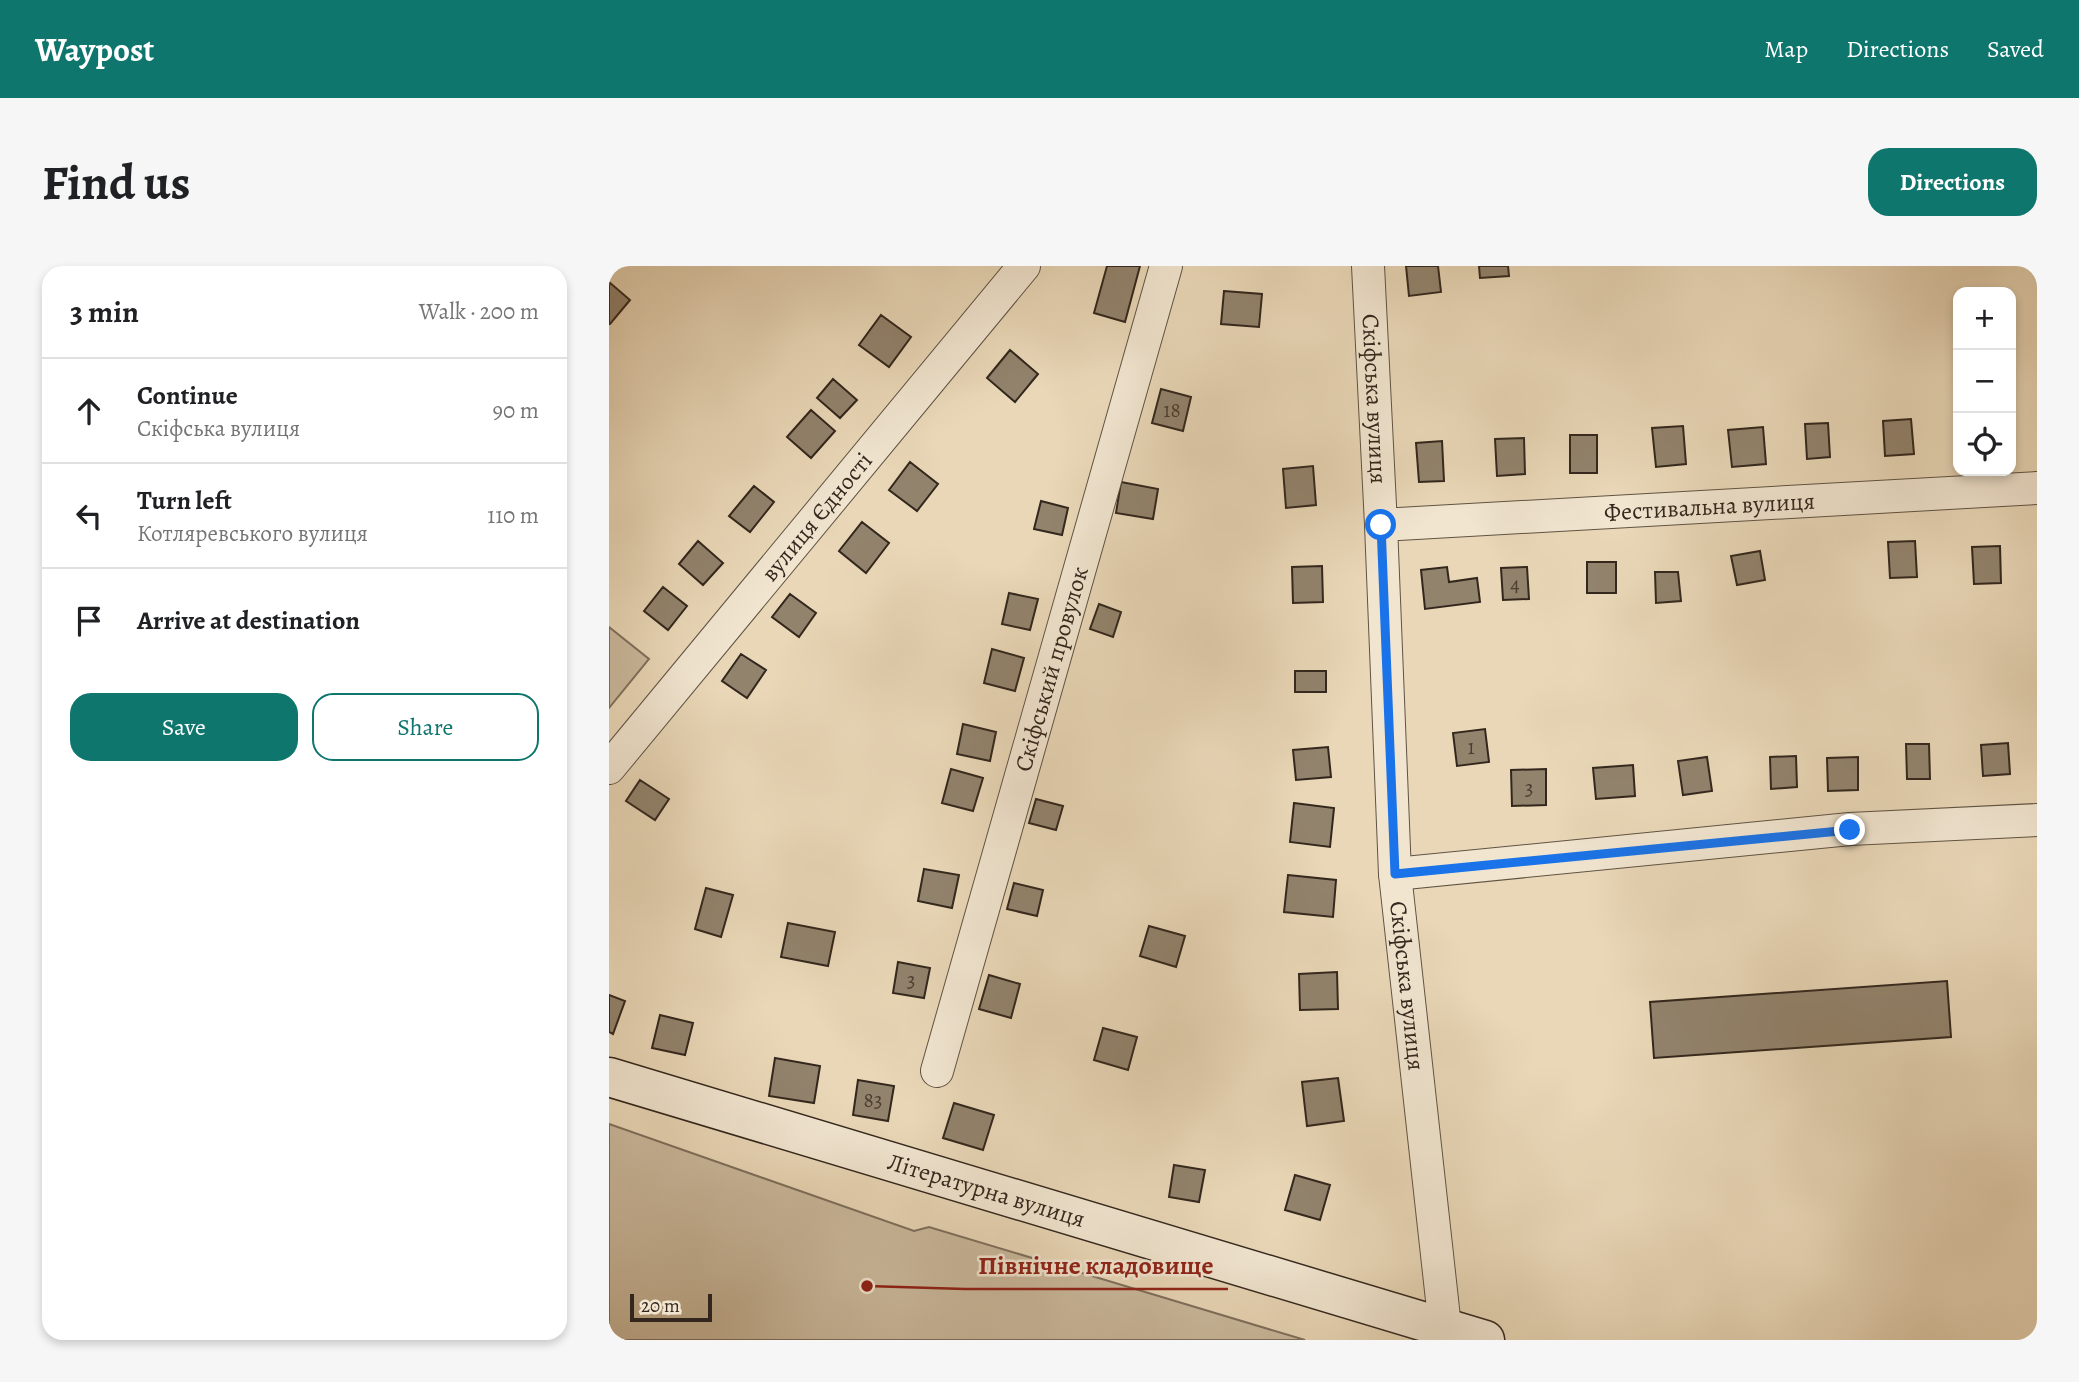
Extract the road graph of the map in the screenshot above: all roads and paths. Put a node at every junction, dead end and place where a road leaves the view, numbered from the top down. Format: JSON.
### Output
{"nodes":[{"id":1,"x":1024,"y":266,"type":"edge"},
{"id":2,"x":1166,"y":266,"type":"edge"},
{"id":3,"x":1368,"y":266,"type":"edge"},
{"id":4,"x":2037,"y":488,"type":"edge"},
{"id":5,"x":1381,"y":525,"type":"junction"},
{"id":6,"x":609,"y":768,"type":"edge"},
{"id":7,"x":2037,"y":820,"type":"edge"},
{"id":8,"x":1395,"y":874,"type":"junction"},
{"id":9,"x":937,"y":1071,"type":"dead end"},
{"id":10,"x":609,"y":1077,"type":"edge"},
{"id":11,"x":1444,"y":1327,"type":"junction"},
{"id":12,"x":1485,"y":1340,"type":"edge"}],
"edges":[{"from":1,"to":6,"type":"street","name":"вулиця Єдності"},
{"from":2,"to":9,"type":"street","name":"Скіфський провулок"},
{"from":3,"to":5,"type":"street","name":"Скіфська вулиця"},
{"from":4,"to":5,"type":"street","name":"Фестивальна вулиця"},
{"from":5,"to":8,"type":"street","name":"Скіфська вулиця"},
{"from":7,"to":8,"type":"street"},
{"from":8,"to":11,"type":"street","name":"Скіфська вулиця"},
{"from":10,"to":11,"type":"street","name":"Літературна вулиця"},
{"from":11,"to":12,"type":"street","name":"Літературна вулиця"}]}
